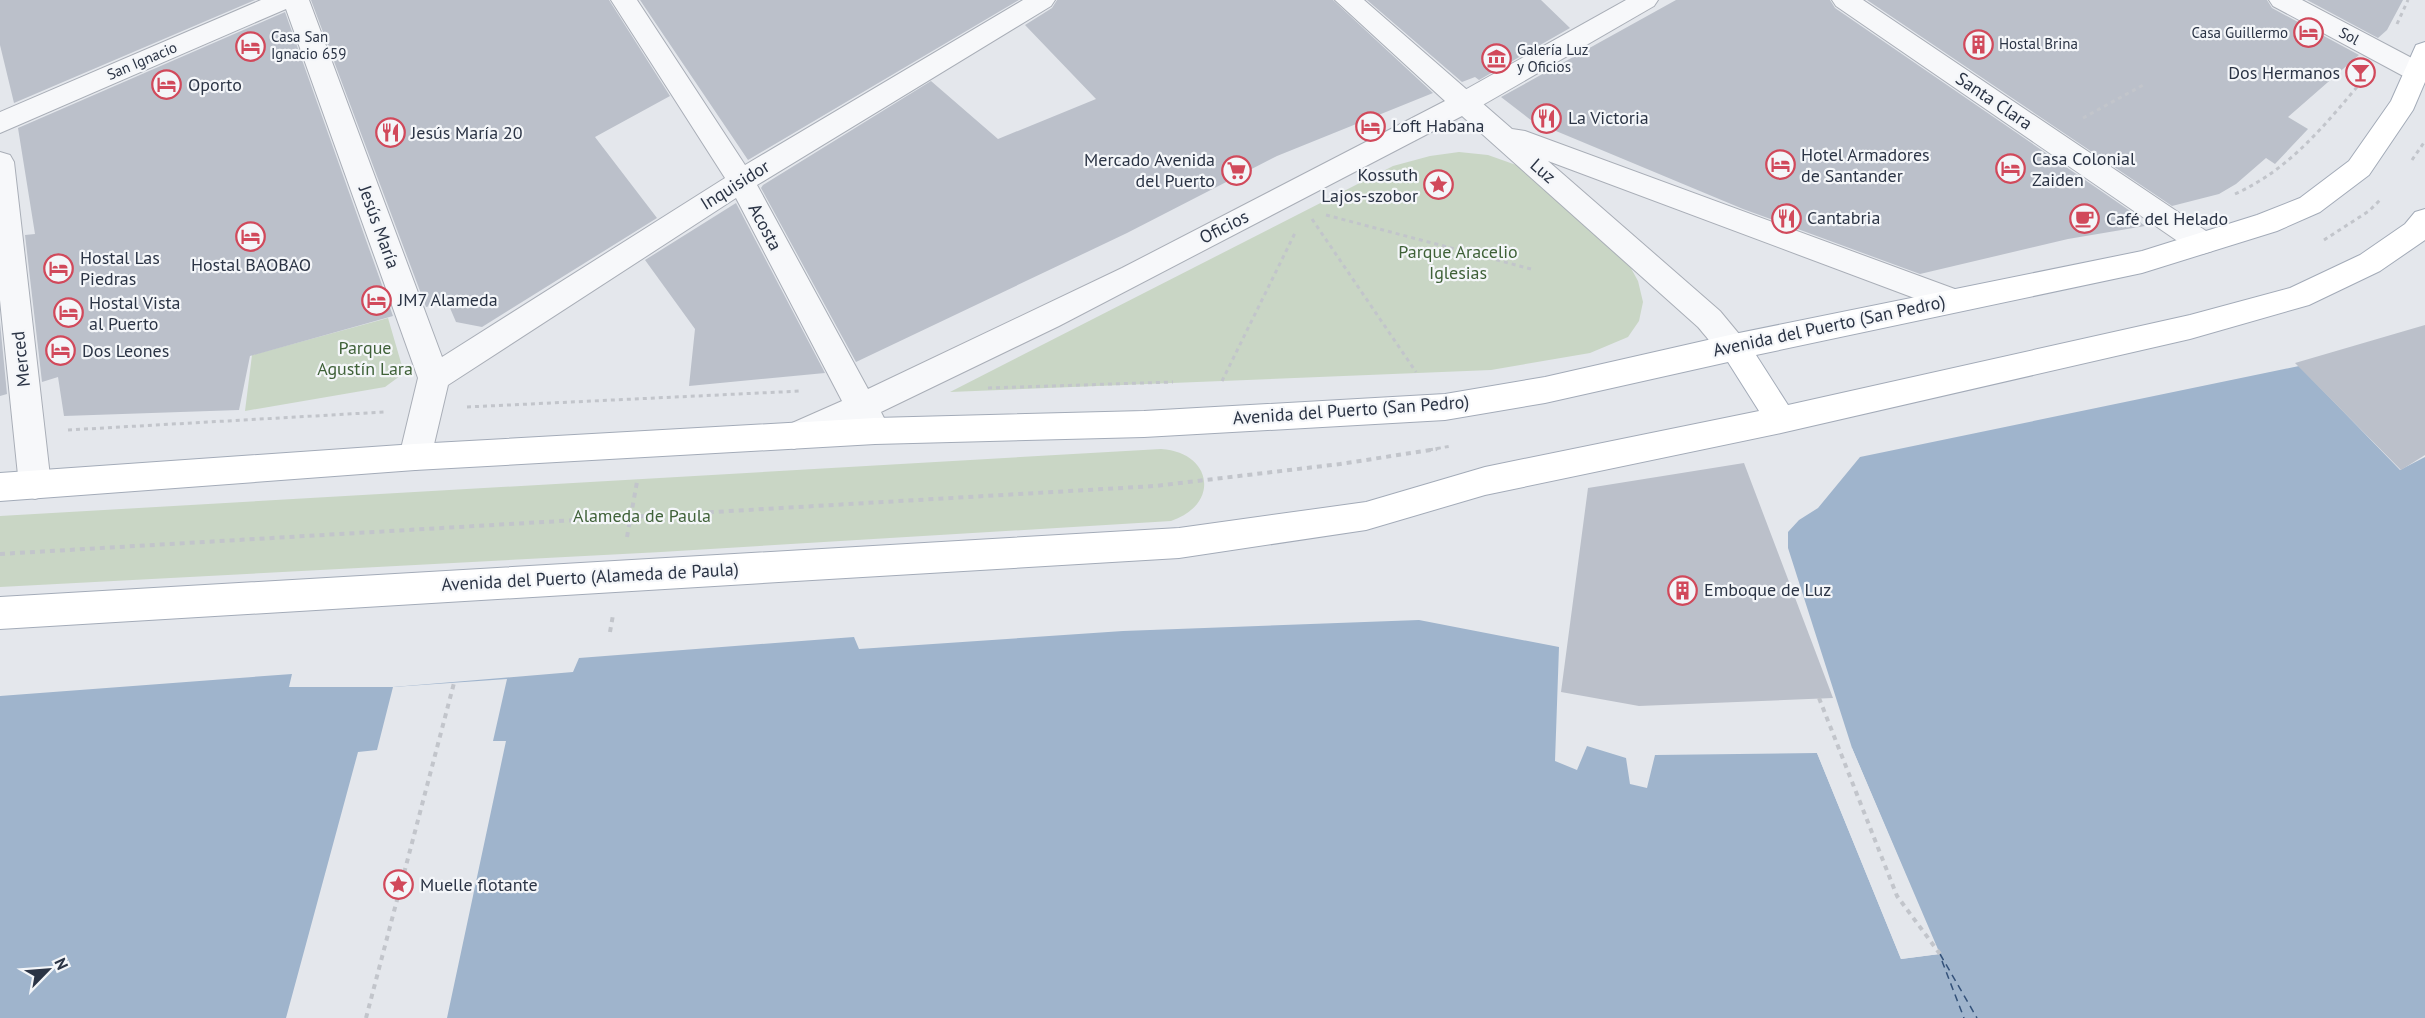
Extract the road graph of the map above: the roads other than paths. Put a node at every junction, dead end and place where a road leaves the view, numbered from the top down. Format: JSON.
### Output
{"nodes":[{"id":1,"x":284,"y":0,"type":"edge"},
{"id":2,"x":296,"y":0,"type":"edge"},
{"id":3,"x":624,"y":0,"type":"edge"},
{"id":4,"x":1041,"y":0,"type":"edge"},
{"id":5,"x":1348,"y":0,"type":"edge"},
{"id":6,"x":1645,"y":0,"type":"edge"},
{"id":7,"x":1845,"y":0,"type":"edge"},
{"id":8,"x":2282,"y":0,"type":"edge"},
{"id":9,"x":2420,"y":62,"type":"edge"},
{"id":10,"x":1464,"y":103,"type":"junction"},
{"id":11,"x":0,"y":123,"type":"edge"},
{"id":12,"x":1498,"y":132,"type":"junction"},
{"id":13,"x":0,"y":162,"type":"edge"},
{"id":14,"x":741,"y":181,"type":"junction"},
{"id":15,"x":2425,"y":220,"type":"edge"},
{"id":16,"x":2202,"y":243,"type":"junction"},
{"id":17,"x":1952,"y":300,"type":"junction"},
{"id":18,"x":1734,"y":346,"type":"junction"},
{"id":19,"x":434,"y":378,"type":"junction"},
{"id":20,"x":863,"y":409,"type":"junction"},
{"id":21,"x":1781,"y":420,"type":"junction"},
{"id":22,"x":415,"y":457,"type":"junction"},
{"id":23,"x":35,"y":485,"type":"junction"},
{"id":24,"x":0,"y":487,"type":"edge"},
{"id":25,"x":0,"y":613,"type":"edge"}],
"edges":[{"from":1,"to":11,"type":"street","name":"San Ignacio"},
{"from":2,"to":19,"type":"street","name":"Jesús María"},
{"from":3,"to":14,"type":"street","name":"Acosta"},
{"from":4,"to":14,"type":"street","name":"Inquisidor"},
{"from":5,"to":10,"type":"street","name":"Luz"},
{"from":6,"to":10,"type":"street","name":"Oficios"},
{"from":7,"to":16,"type":"street","name":"Santa Clara"},
{"from":8,"to":9,"type":"street","name":"Sol"},
{"from":9,"to":16,"type":"main road","name":"Avenida del Puerto (San Pedro)"},
{"from":10,"to":12,"type":"street","name":"Luz"},
{"from":10,"to":20,"type":"street","name":"Oficios"},
{"from":12,"to":17,"type":"street"},
{"from":12,"to":18,"type":"street","name":"Luz"},
{"from":13,"to":23,"type":"street","name":"Merced"},
{"from":14,"to":19,"type":"street","name":"Inquisidor"},
{"from":14,"to":20,"type":"street","name":"Acosta"},
{"from":15,"to":21,"type":"main road"},
{"from":16,"to":17,"type":"main road","name":"Avenida del Puerto (San Pedro)"},
{"from":17,"to":18,"type":"main road","name":"Avenida del Puerto (San Pedro)"},
{"from":18,"to":20,"type":"main road","name":"Avenida del Puerto (San Pedro)"},
{"from":18,"to":21,"type":"main road"},
{"from":19,"to":22,"type":"street"},
{"from":20,"to":22,"type":"main road"},
{"from":21,"to":25,"type":"main road","name":"Avenida del Puerto (Alameda de Paula)"},
{"from":22,"to":23,"type":"main road"},
{"from":23,"to":24,"type":"main road"}]}
